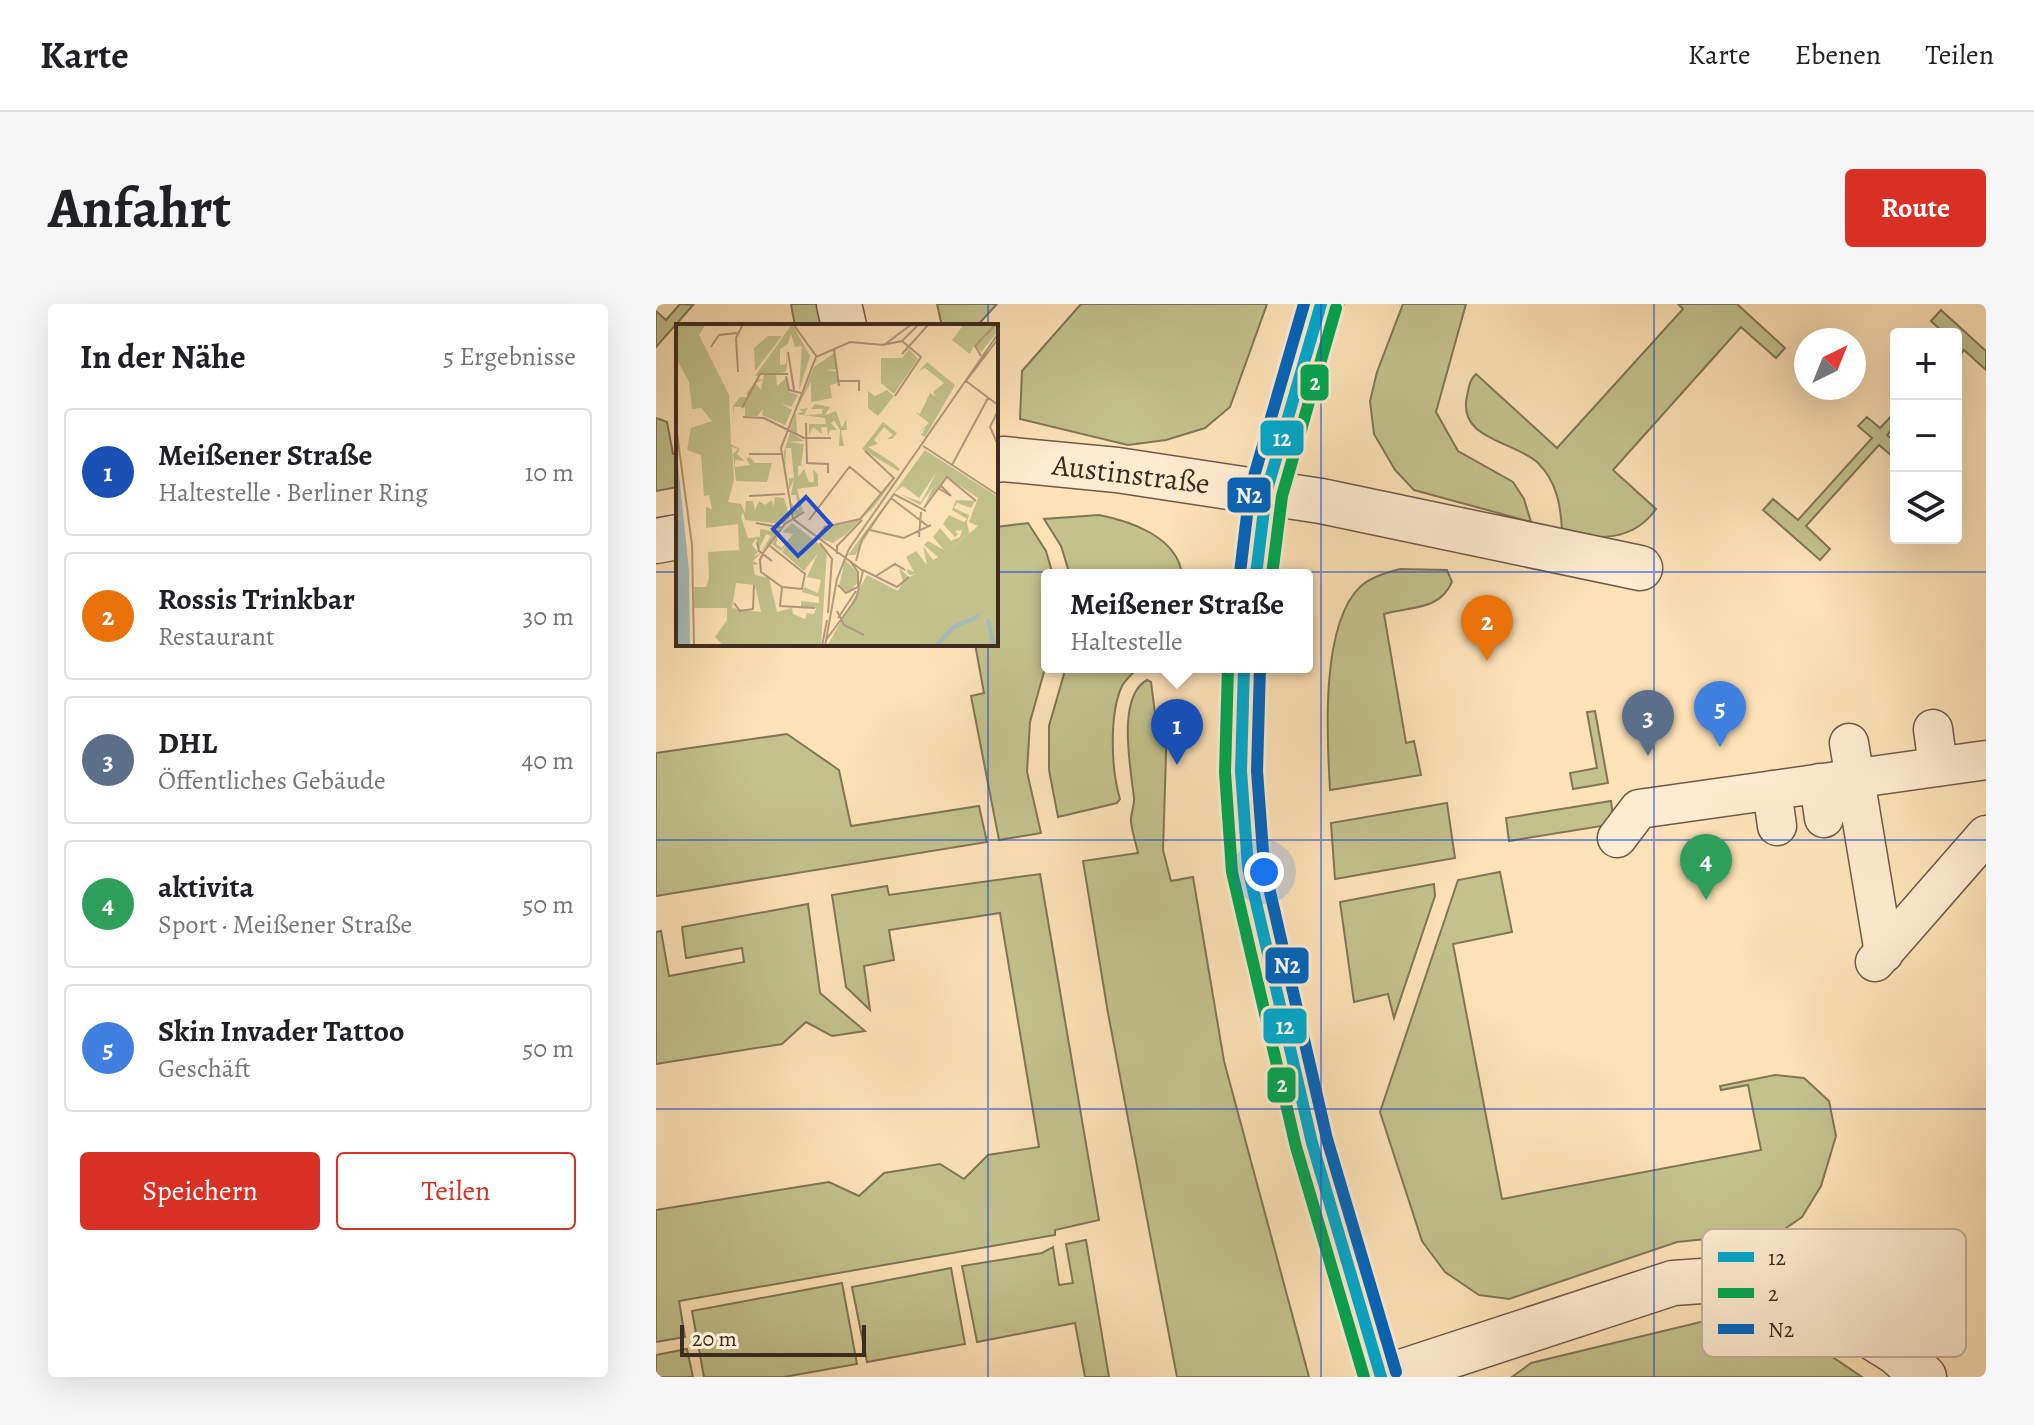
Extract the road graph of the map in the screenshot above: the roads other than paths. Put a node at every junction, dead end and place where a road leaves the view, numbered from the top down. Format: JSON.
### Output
{"nodes":[{"id":1,"x":839,"y":304,"type":"edge"},
{"id":2,"x":1321,"y":304,"type":"edge"},
{"id":3,"x":844,"y":324,"type":"edge"},
{"id":4,"x":998,"y":460,"type":"edge"},
{"id":5,"x":1266,"y":493,"type":"junction"},
{"id":6,"x":676,"y":537,"type":"edge"},
{"id":7,"x":656,"y":541,"type":"edge"},
{"id":8,"x":1640,"y":568,"type":"dead end"},
{"id":9,"x":1257,"y":569,"type":"edge"},
{"id":10,"x":1244,"y":673,"type":"edge"},
{"id":11,"x":1933,"y":729,"type":"dead end"},
{"id":12,"x":1986,"y":760,"type":"edge"},
{"id":13,"x":1938,"y":767,"type":"junction"},
{"id":14,"x":1836,"y":781,"type":"junction"},
{"id":15,"x":1638,"y":803,"type":"dead end"},
{"id":16,"x":1986,"y":835,"type":"edge"},
{"id":17,"x":1702,"y":1281,"type":"edge"},
{"id":18,"x":1902,"y":1357,"type":"edge"},
{"id":19,"x":1383,"y":1377,"type":"edge"},
{"id":20,"x":1924,"y":1377,"type":"edge"}],
"edges":[{"from":1,"to":3,"type":"street"},
{"from":2,"to":5,"type":"street"},
{"from":4,"to":5,"type":"street","name":"Austinstraße"},
{"from":5,"to":8,"type":"street","name":"Austinstraße"},
{"from":5,"to":9,"type":"street"},
{"from":6,"to":7,"type":"street"},
{"from":10,"to":19,"type":"street"},
{"from":11,"to":13,"type":"street"},
{"from":12,"to":13,"type":"street"},
{"from":13,"to":14,"type":"street"},
{"from":14,"to":15,"type":"street"},
{"from":14,"to":16,"type":"street"},
{"from":17,"to":19,"type":"street"},
{"from":18,"to":20,"type":"street"}]}
